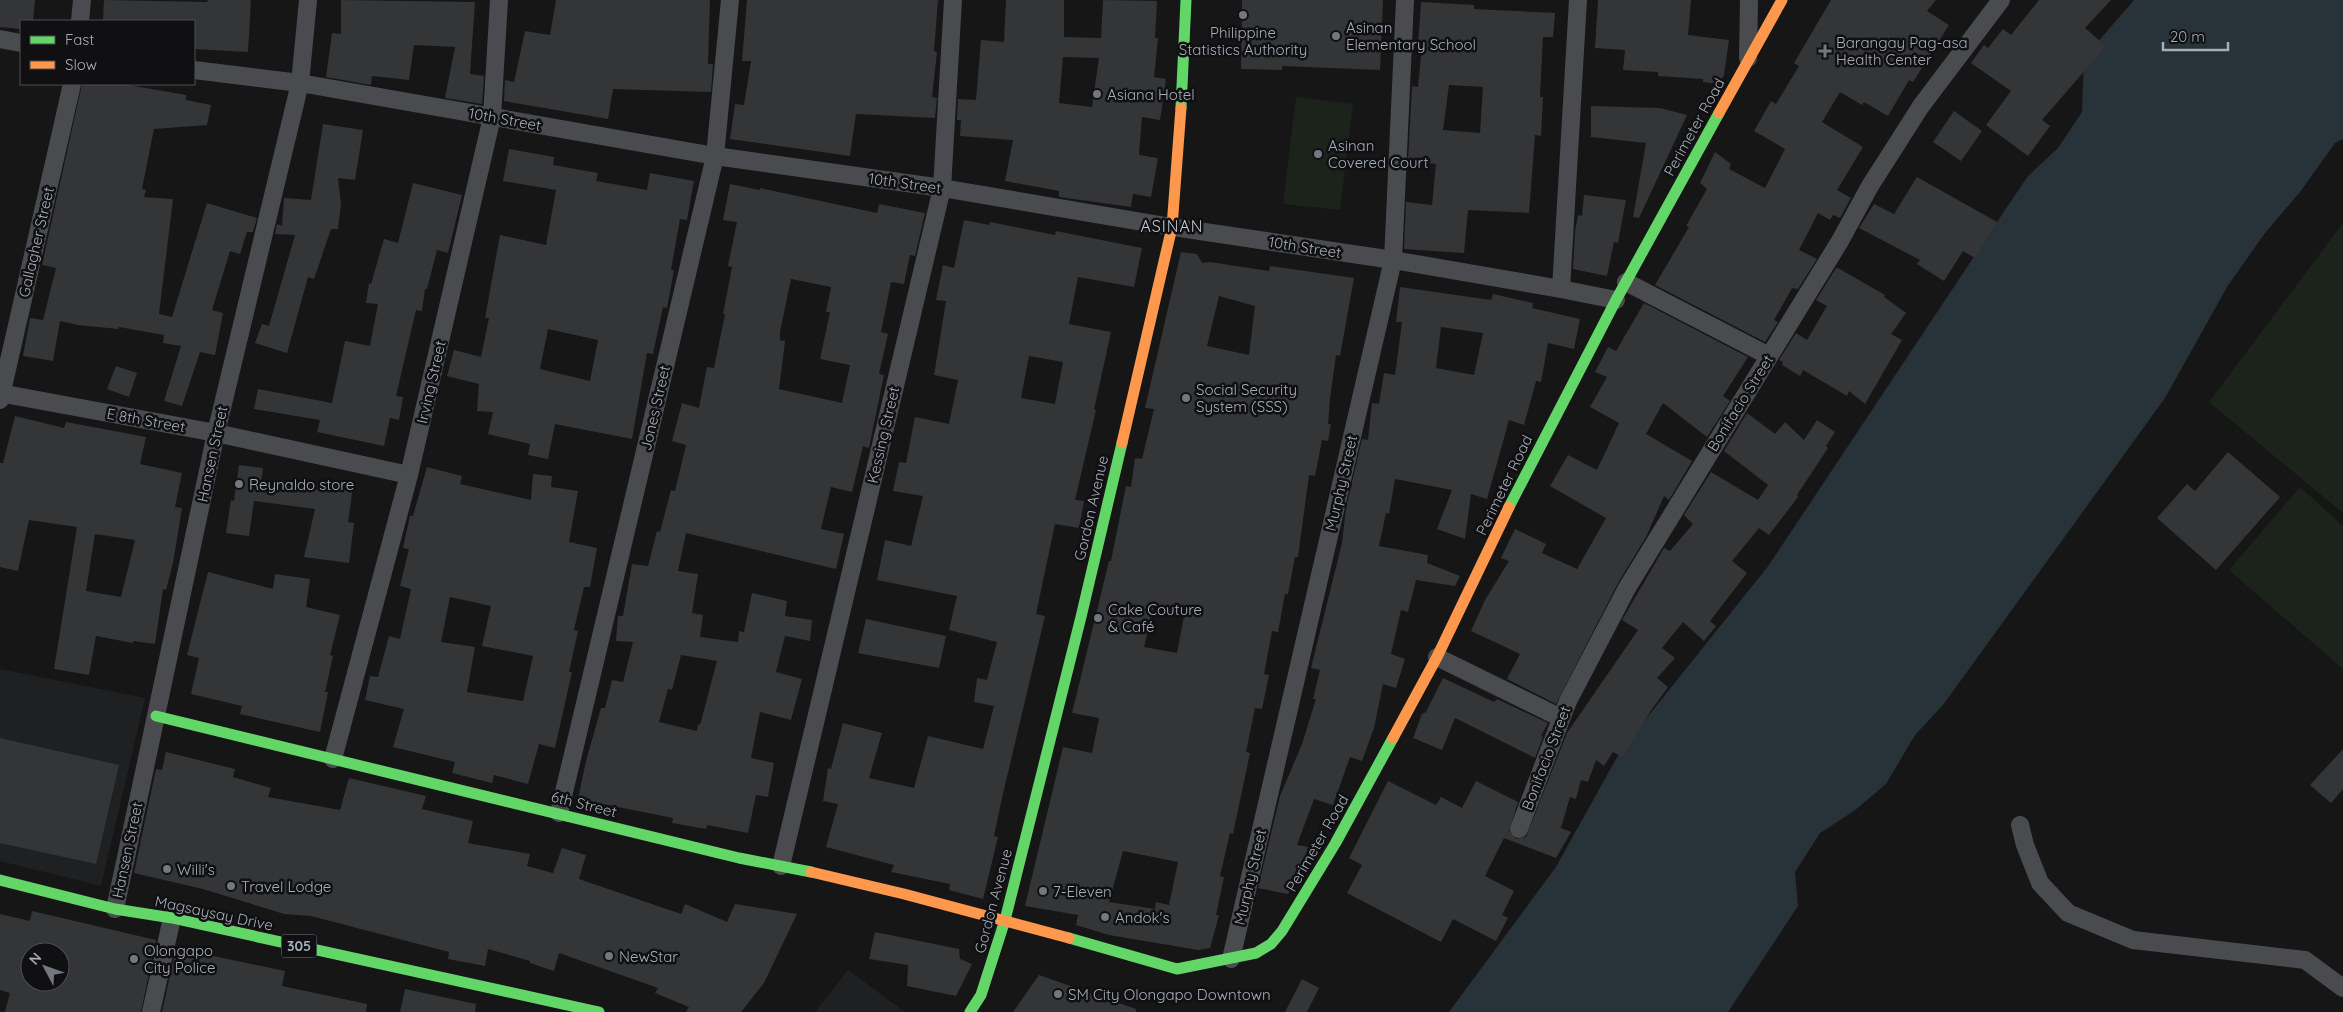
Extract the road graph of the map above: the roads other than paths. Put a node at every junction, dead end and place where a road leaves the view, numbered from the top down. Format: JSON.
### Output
{"nodes":[{"id":1,"x":82,"y":0,"type":"edge"},
{"id":2,"x":308,"y":0,"type":"edge"},
{"id":3,"x":499,"y":0,"type":"edge"},
{"id":4,"x":730,"y":0,"type":"edge"},
{"id":5,"x":953,"y":0,"type":"edge"},
{"id":6,"x":1186,"y":0,"type":"edge"},
{"id":7,"x":1405,"y":0,"type":"edge"},
{"id":8,"x":1578,"y":0,"type":"edge"},
{"id":9,"x":1749,"y":0,"type":"edge"},
{"id":10,"x":1782,"y":0,"type":"edge"},
{"id":11,"x":2001,"y":0,"type":"edge"},
{"id":12,"x":80,"y":20,"type":"edge"},
{"id":13,"x":0,"y":39,"type":"edge"},
{"id":14,"x":20,"y":44,"type":"edge"},
{"id":15,"x":1748,"y":58,"type":"junction"},
{"id":16,"x":195,"y":70,"type":"edge"},
{"id":17,"x":300,"y":83,"type":"junction"},
{"id":18,"x":72,"y":85,"type":"edge"},
{"id":19,"x":492,"y":117,"type":"junction"},
{"id":20,"x":715,"y":156,"type":"junction"},
{"id":21,"x":942,"y":188,"type":"junction"},
{"id":22,"x":1172,"y":227,"type":"junction"},
{"id":23,"x":1393,"y":260,"type":"junction"},
{"id":24,"x":1626,"y":282,"type":"junction"},
{"id":25,"x":1561,"y":289,"type":"junction"},
{"id":26,"x":1616,"y":300,"type":"junction"},
{"id":27,"x":1769,"y":356,"type":"junction"},
{"id":28,"x":0,"y":396,"type":"edge"},
{"id":29,"x":216,"y":433,"type":"junction"},
{"id":30,"x":409,"y":475,"type":"junction"},
{"id":31,"x":1437,"y":657,"type":"junction"},
{"id":32,"x":156,"y":716,"type":"junction"},
{"id":33,"x":1561,"y":718,"type":"junction"},
{"id":34,"x":333,"y":759,"type":"junction"},
{"id":35,"x":559,"y":813,"type":"junction"},
{"id":36,"x":2020,"y":825,"type":"dead end"},
{"id":37,"x":1518,"y":829,"type":"dead end"},
{"id":38,"x":781,"y":866,"type":"junction"},
{"id":39,"x":0,"y":880,"type":"edge"},
{"id":40,"x":115,"y":908,"type":"junction"},
{"id":41,"x":172,"y":918,"type":"junction"},
{"id":42,"x":1005,"y":920,"type":"junction"},
{"id":43,"x":1230,"y":959,"type":"junction"},
{"id":44,"x":1177,"y":970,"type":"joint"},
{"id":45,"x":2343,"y":988,"type":"edge"},
{"id":46,"x":151,"y":1012,"type":"edge"},
{"id":47,"x":599,"y":1012,"type":"edge"},
{"id":48,"x":970,"y":1012,"type":"edge"}],
"edges":[{"from":1,"to":12,"type":"street"},
{"from":2,"to":17,"type":"street","name":"Hansen Street"},
{"from":3,"to":19,"type":"street","name":"Irving Street"},
{"from":4,"to":20,"type":"street","name":"Jones Street"},
{"from":5,"to":21,"type":"street","name":"Kessing Street"},
{"from":6,"to":22,"type":"street","name":"Gordon Avenue"},
{"from":7,"to":23,"type":"street","name":"Murphy Street"},
{"from":8,"to":25,"type":"street"},
{"from":9,"to":15,"type":"street"},
{"from":10,"to":15,"type":"street","name":"Perimeter Road"},
{"from":11,"to":27,"type":"street","name":"Bonifacio Street"},
{"from":13,"to":14,"type":"street"},
{"from":15,"to":24,"type":"street","name":"Perimeter Road"},
{"from":16,"to":17,"type":"street","name":"10th Street"},
{"from":17,"to":19,"type":"street","name":"10th Street"},
{"from":17,"to":29,"type":"street","name":"Hansen Street"},
{"from":18,"to":28,"type":"street","name":"Gallagher Street"},
{"from":19,"to":20,"type":"street","name":"10th Street"},
{"from":19,"to":30,"type":"street","name":"Irving Street"},
{"from":20,"to":21,"type":"street","name":"10th Street"},
{"from":20,"to":35,"type":"street","name":"Jones Street"},
{"from":21,"to":22,"type":"street","name":"10th Street"},
{"from":21,"to":38,"type":"street","name":"Kessing Street"},
{"from":22,"to":23,"type":"street","name":"10th Street"},
{"from":22,"to":42,"type":"street","name":"Gordon Avenue"},
{"from":23,"to":25,"type":"street","name":"10th Street"},
{"from":23,"to":43,"type":"street","name":"Murphy Street"},
{"from":24,"to":26,"type":"street","name":"Perimeter Road"},
{"from":24,"to":27,"type":"street"},
{"from":25,"to":26,"type":"street","name":"10th Street"},
{"from":26,"to":31,"type":"street","name":"Perimeter Road"},
{"from":27,"to":33,"type":"street","name":"Bonifacio Street"},
{"from":28,"to":29,"type":"street","name":"E 8th Street"},
{"from":29,"to":30,"type":"street","name":"E 8th Street"},
{"from":29,"to":32,"type":"street","name":"Hansen Street"},
{"from":30,"to":34,"type":"street","name":"Irving Street"},
{"from":31,"to":33,"type":"street"},
{"from":31,"to":43,"type":"street","name":"Perimeter Road"},
{"from":32,"to":34,"type":"street","name":"6th Street"},
{"from":32,"to":40,"type":"street","name":"Hansen Street"},
{"from":33,"to":37,"type":"street","name":"Bonifacio Street"},
{"from":34,"to":35,"type":"street","name":"6th Street"},
{"from":35,"to":38,"type":"street","name":"6th Street"},
{"from":36,"to":45,"type":"street"},
{"from":38,"to":42,"type":"street","name":"6th Street"},
{"from":39,"to":40,"type":"street","name":"Magsaysay Drive","number":"305"},
{"from":40,"to":41,"type":"street","name":"Magsaysay Drive","number":"305"},
{"from":41,"to":46,"type":"street"},
{"from":41,"to":47,"type":"street","name":"Magsaysay Drive","number":"305"},
{"from":42,"to":44,"type":"street","name":"6th Street"},
{"from":42,"to":48,"type":"street","name":"Gordon Avenue"},
{"from":43,"to":44,"type":"street","name":"Perimeter Road"}]}
